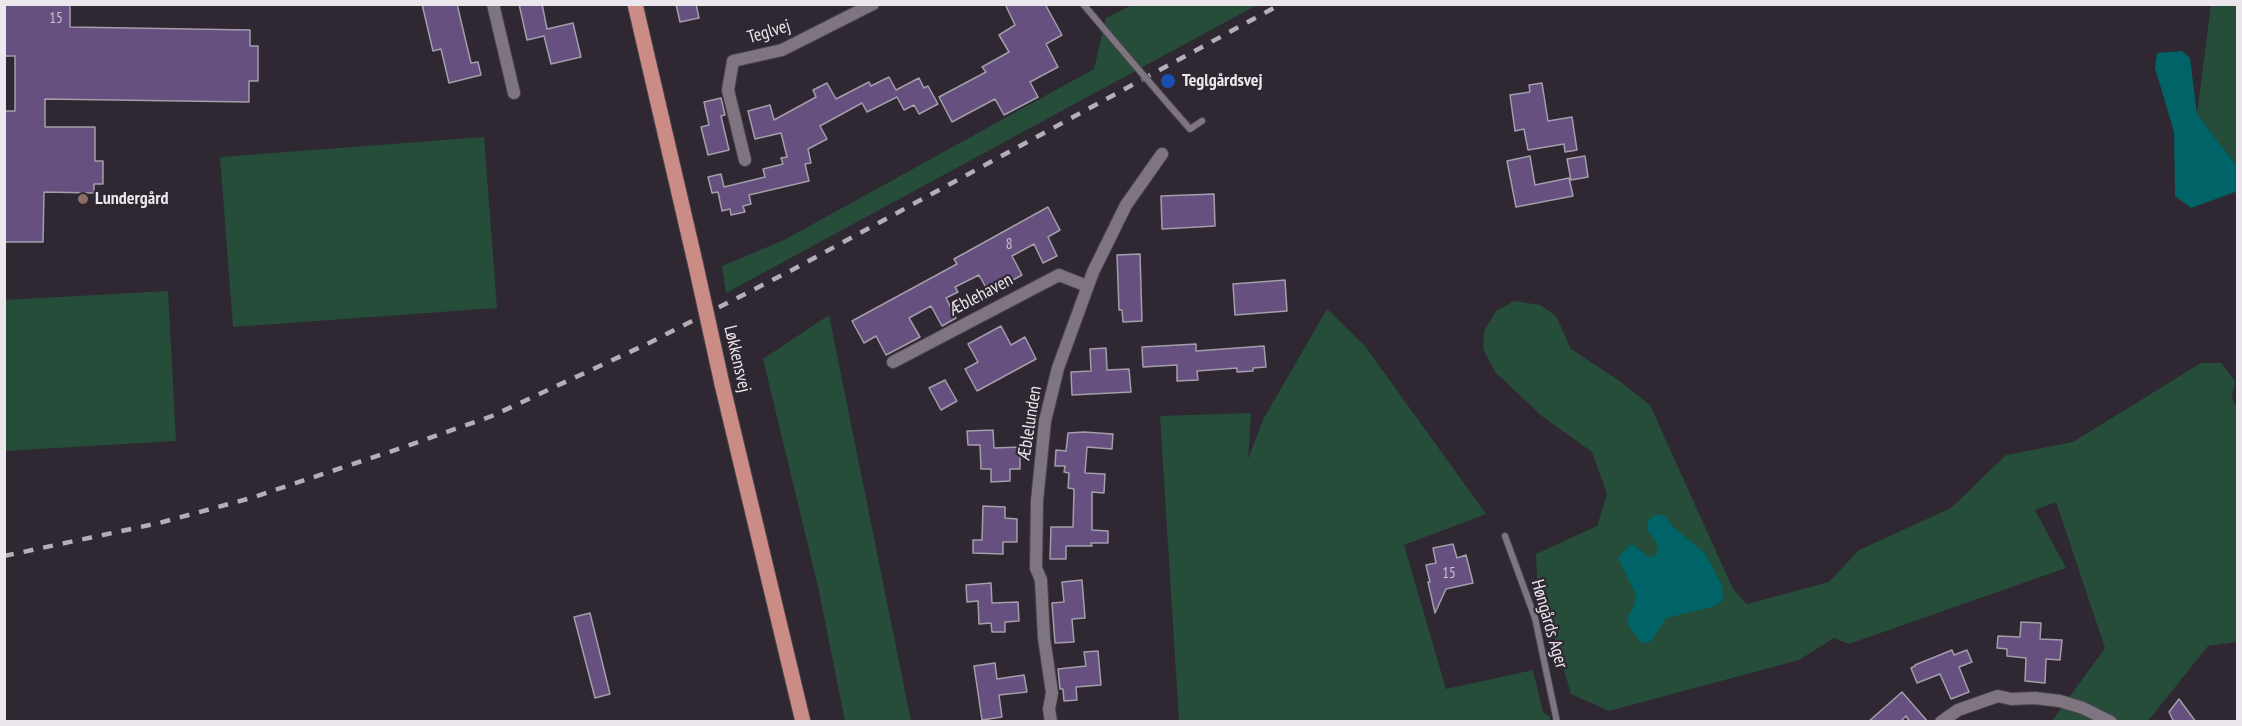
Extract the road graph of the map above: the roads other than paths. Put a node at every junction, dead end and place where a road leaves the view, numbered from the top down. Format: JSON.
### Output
{"nodes":[{"id":1,"x":493,"y":4,"type":"edge"},
{"id":2,"x":635,"y":4,"type":"edge"},
{"id":3,"x":873,"y":4,"type":"edge"},
{"id":4,"x":1083,"y":4,"type":"edge"},
{"id":5,"x":514,"y":93,"type":"dead end"},
{"id":6,"x":1202,"y":121,"type":"dead end"},
{"id":7,"x":1162,"y":154,"type":"dead end"},
{"id":8,"x":745,"y":160,"type":"dead end"},
{"id":9,"x":1088,"y":286,"type":"junction"},
{"id":10,"x":893,"y":362,"type":"dead end"},
{"id":11,"x":1504,"y":536,"type":"dead end"},
{"id":12,"x":803,"y":722,"type":"edge"},
{"id":13,"x":1051,"y":722,"type":"edge"},
{"id":14,"x":1557,"y":722,"type":"edge"},
{"id":15,"x":1941,"y":722,"type":"edge"},
{"id":16,"x":2111,"y":722,"type":"edge"}],
"edges":[{"from":1,"to":5,"type":"street"},
{"from":2,"to":12,"type":"main road","name":"Løkkensvej","bridge":true},
{"from":3,"to":8,"type":"street","name":"Teglvej"},
{"from":4,"to":6,"type":"lane","bridge":true},
{"from":7,"to":9,"type":"street","name":"Æblelunden"},
{"from":9,"to":10,"type":"street","name":"Æblehaven"},
{"from":9,"to":13,"type":"street","name":"Æblelunden"},
{"from":11,"to":14,"type":"lane","name":"Høngårds Ager"},
{"from":15,"to":16,"type":"street"}]}
